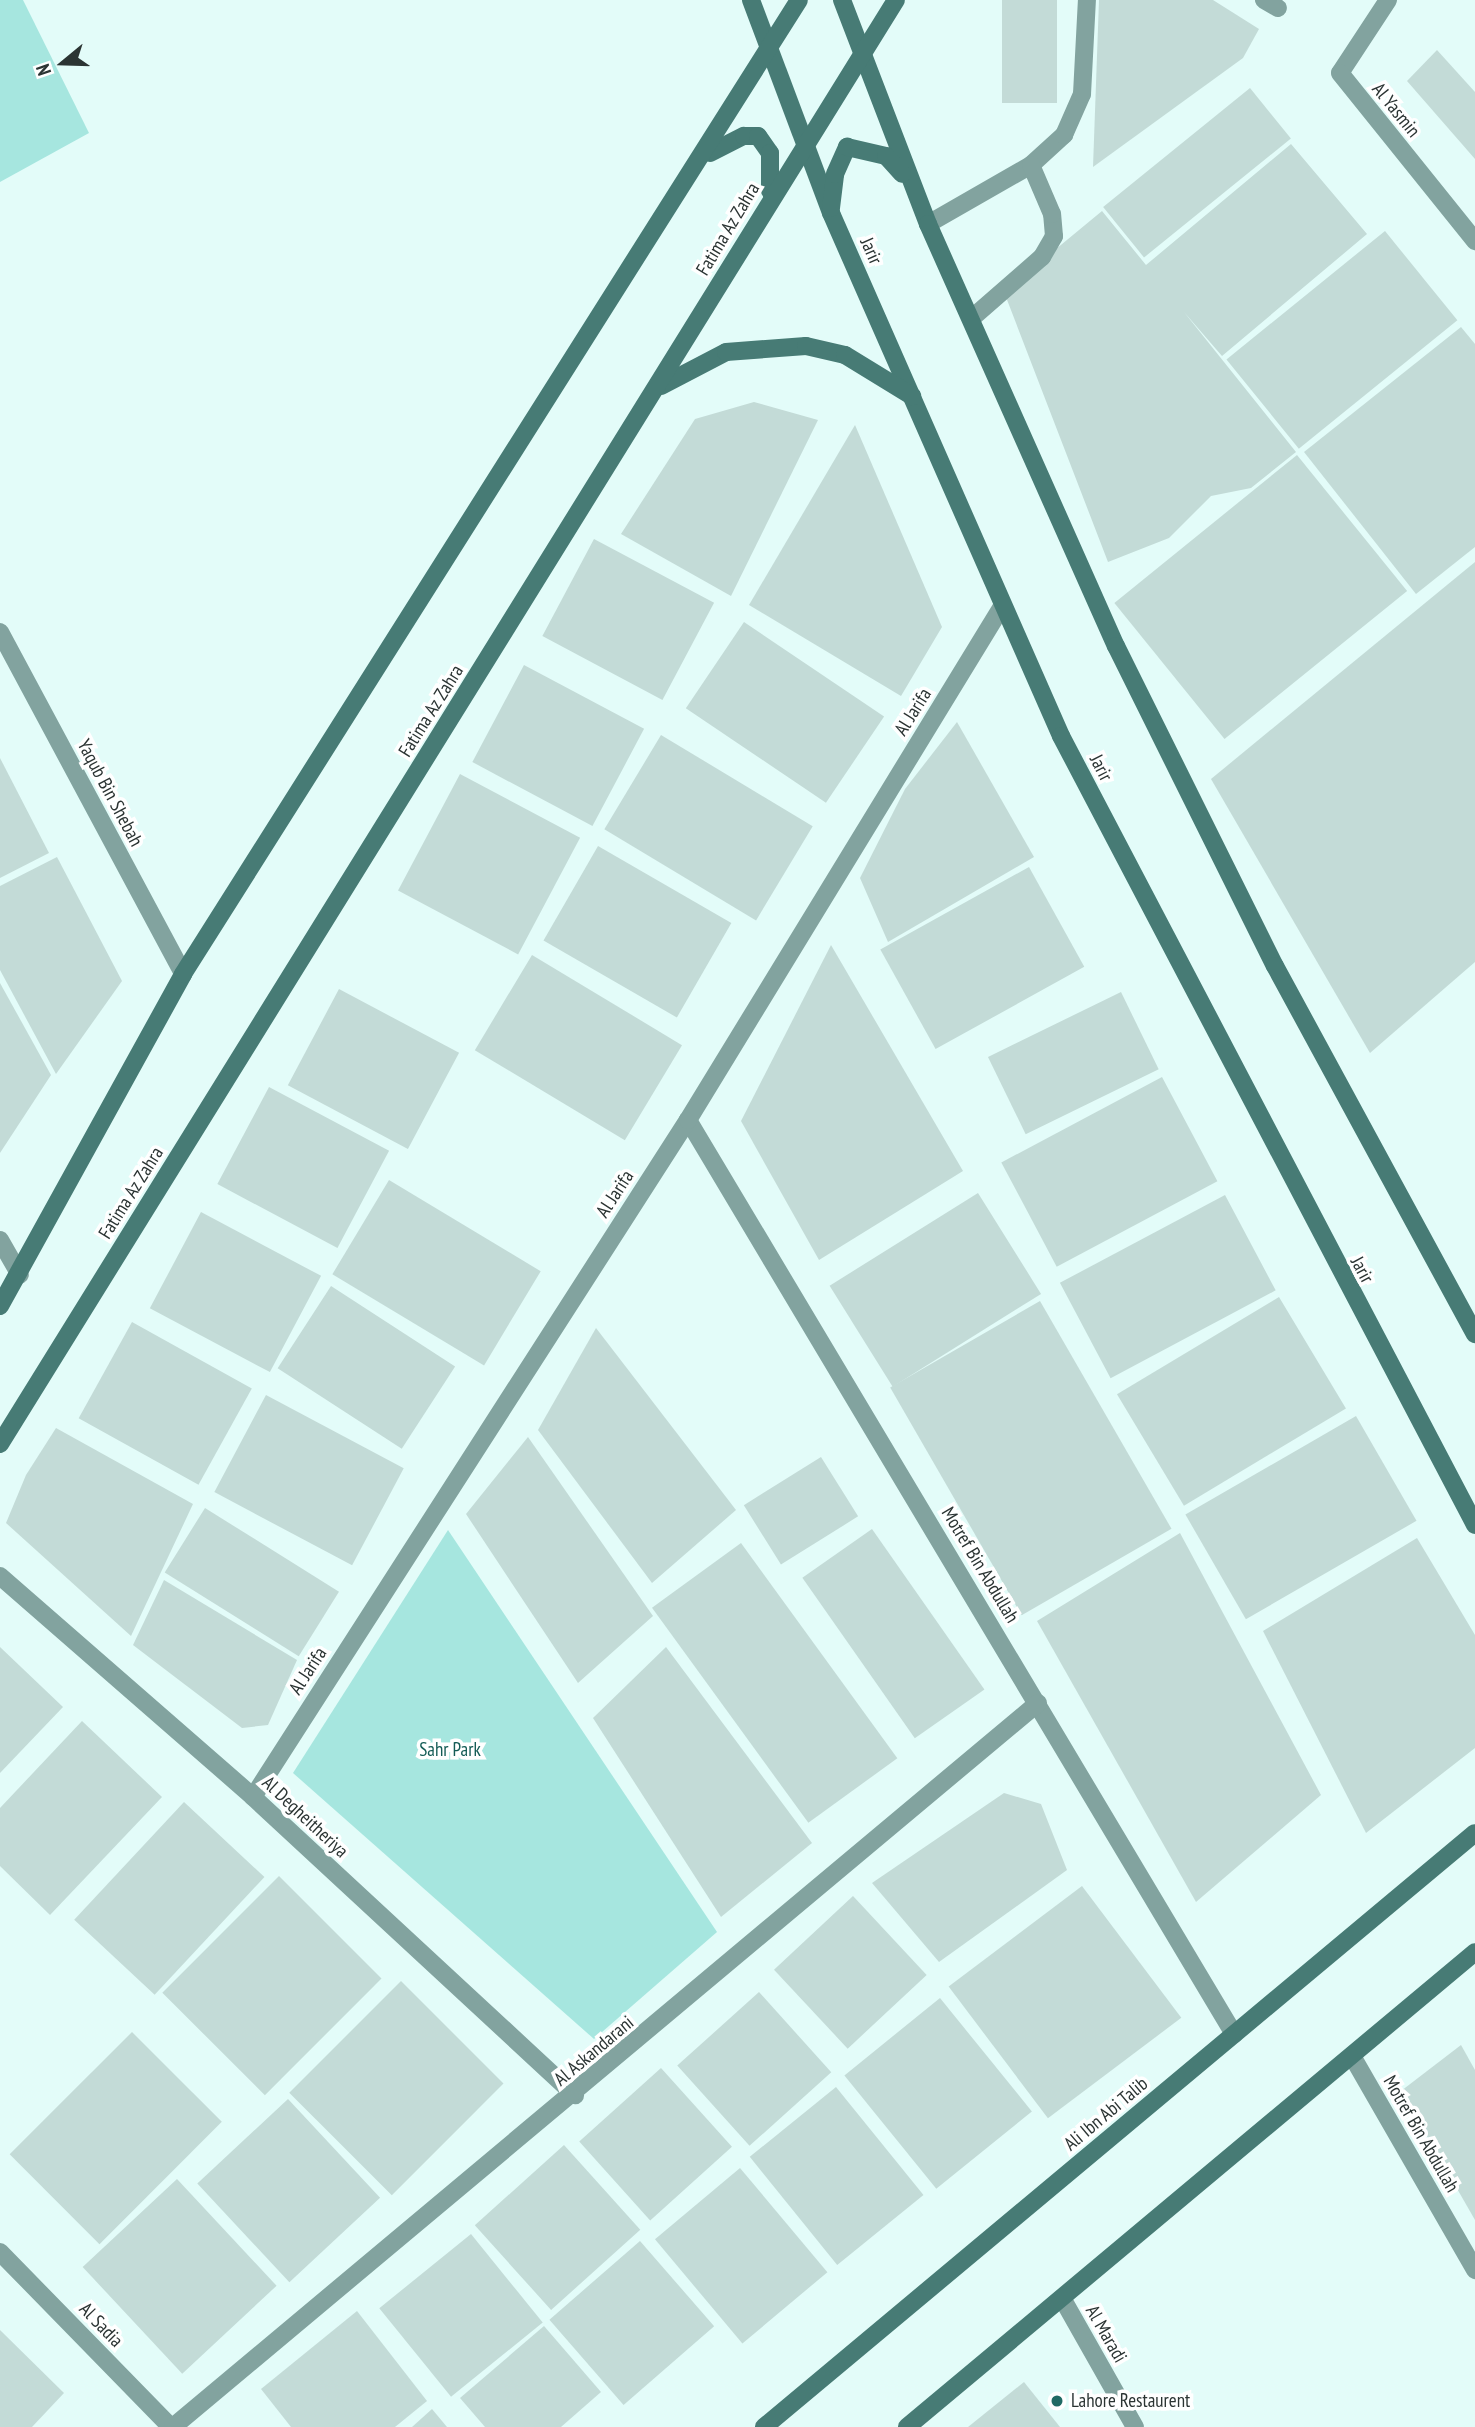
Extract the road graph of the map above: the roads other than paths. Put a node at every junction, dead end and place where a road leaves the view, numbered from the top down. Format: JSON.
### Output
{"nodes":[{"id":1,"x":751,"y":0,"type":"edge"},
{"id":2,"x":799,"y":0,"type":"edge"},
{"id":3,"x":842,"y":0,"type":"edge"},
{"id":4,"x":896,"y":0,"type":"edge"},
{"id":5,"x":1087,"y":0,"type":"edge"},
{"id":6,"x":1388,"y":0,"type":"edge"},
{"id":7,"x":768,"y":52,"type":"junction"},
{"id":8,"x":860,"y":54,"type":"junction"},
{"id":9,"x":803,"y":145,"type":"junction"},
{"id":10,"x":705,"y":157,"type":"junction"},
{"id":11,"x":1031,"y":165,"type":"junction"},
{"id":12,"x":913,"y":187,"type":"junction"},
{"id":13,"x":767,"y":205,"type":"junction"},
{"id":14,"x":831,"y":213,"type":"junction"},
{"id":15,"x":928,"y":224,"type":"junction"},
{"id":16,"x":1475,"y":241,"type":"edge"},
{"id":17,"x":972,"y":318,"type":"junction"},
{"id":18,"x":655,"y":390,"type":"junction"},
{"id":19,"x":913,"y":397,"type":"junction"},
{"id":20,"x":1001,"y":608,"type":"junction"},
{"id":21,"x":0,"y":632,"type":"edge"},
{"id":22,"x":183,"y":974,"type":"junction"},
{"id":23,"x":688,"y":1120,"type":"junction"},
{"id":24,"x":0,"y":1240,"type":"edge"},
{"id":25,"x":20,"y":1275,"type":"junction"},
{"id":26,"x":0,"y":1306,"type":"edge"},
{"id":27,"x":1475,"y":1334,"type":"edge"},
{"id":28,"x":0,"y":1444,"type":"edge"},
{"id":29,"x":1475,"y":1525,"type":"edge"},
{"id":30,"x":0,"y":1576,"type":"edge"},
{"id":31,"x":1038,"y":1703,"type":"junction"},
{"id":32,"x":253,"y":1797,"type":"junction"},
{"id":33,"x":1475,"y":1833,"type":"edge"},
{"id":34,"x":1475,"y":1952,"type":"edge"},
{"id":35,"x":1234,"y":2034,"type":"junction"},
{"id":36,"x":1352,"y":2056,"type":"junction"},
{"id":37,"x":575,"y":2095,"type":"junction"},
{"id":38,"x":0,"y":2252,"type":"edge"},
{"id":39,"x":1475,"y":2270,"type":"edge"},
{"id":40,"x":1062,"y":2298,"type":"junction"},
{"id":41,"x":172,"y":2427,"type":"edge"},
{"id":42,"x":764,"y":2427,"type":"edge"},
{"id":43,"x":907,"y":2427,"type":"edge"},
{"id":44,"x":1135,"y":2427,"type":"edge"}],
"edges":[{"from":1,"to":7,"type":"main road","name":"Jarir"},
{"from":2,"to":7,"type":"main road"},
{"from":3,"to":8,"type":"main road"},
{"from":4,"to":8,"type":"main road","name":"Fatima Az Zahra"},
{"from":5,"to":11,"type":"street"},
{"from":6,"to":16,"type":"street","name":"Al Yasmin"},
{"from":7,"to":9,"type":"main road","name":"Jarir"},
{"from":7,"to":10,"type":"main road"},
{"from":8,"to":9,"type":"main road","name":"Fatima Az Zahra"},
{"from":8,"to":12,"type":"main road"},
{"from":9,"to":13,"type":"main road","name":"Fatima Az Zahra"},
{"from":9,"to":14,"type":"main road","name":"Jarir"},
{"from":10,"to":13,"type":"main road"},
{"from":10,"to":22,"type":"main road"},
{"from":11,"to":15,"type":"street"},
{"from":11,"to":17,"type":"street"},
{"from":12,"to":14,"type":"main road"},
{"from":12,"to":15,"type":"main road"},
{"from":13,"to":18,"type":"main road","name":"Fatima Az Zahra"},
{"from":14,"to":19,"type":"main road","name":"Jarir"},
{"from":15,"to":17,"type":"main road"},
{"from":17,"to":27,"type":"main road"},
{"from":18,"to":19,"type":"main road"},
{"from":18,"to":28,"type":"main road","name":"Fatima Az Zahra"},
{"from":19,"to":20,"type":"main road","name":"Jarir"},
{"from":20,"to":23,"type":"street","name":"Al Jarifa"},
{"from":20,"to":29,"type":"main road","name":"Jarir"},
{"from":21,"to":22,"type":"street","name":"Yaqub Bin Shebah"},
{"from":22,"to":25,"type":"main road"},
{"from":23,"to":31,"type":"street","name":"Motref Bin Abdullah"},
{"from":23,"to":32,"type":"street","name":"Al Jarifa"},
{"from":24,"to":25,"type":"street"},
{"from":25,"to":26,"type":"main road"},
{"from":30,"to":32,"type":"street","name":"Al Degheitheriya"},
{"from":31,"to":35,"type":"street","name":"Motref Bin Abdullah"},
{"from":31,"to":37,"type":"street","name":"Al Askandarani"},
{"from":32,"to":37,"type":"street","name":"Al Degheitheriya"},
{"from":33,"to":35,"type":"main road","name":"Ali Ibn Abi Talib"},
{"from":34,"to":36,"type":"main road"},
{"from":35,"to":42,"type":"main road","name":"Ali Ibn Abi Talib"},
{"from":36,"to":39,"type":"street","name":"Motref Bin Abdullah"},
{"from":36,"to":40,"type":"main road"},
{"from":37,"to":41,"type":"street","name":"Al Askandarani"},
{"from":38,"to":41,"type":"street","name":"Al Sadia"},
{"from":40,"to":43,"type":"main road"},
{"from":40,"to":44,"type":"street","name":"Al Maradi"}]}
